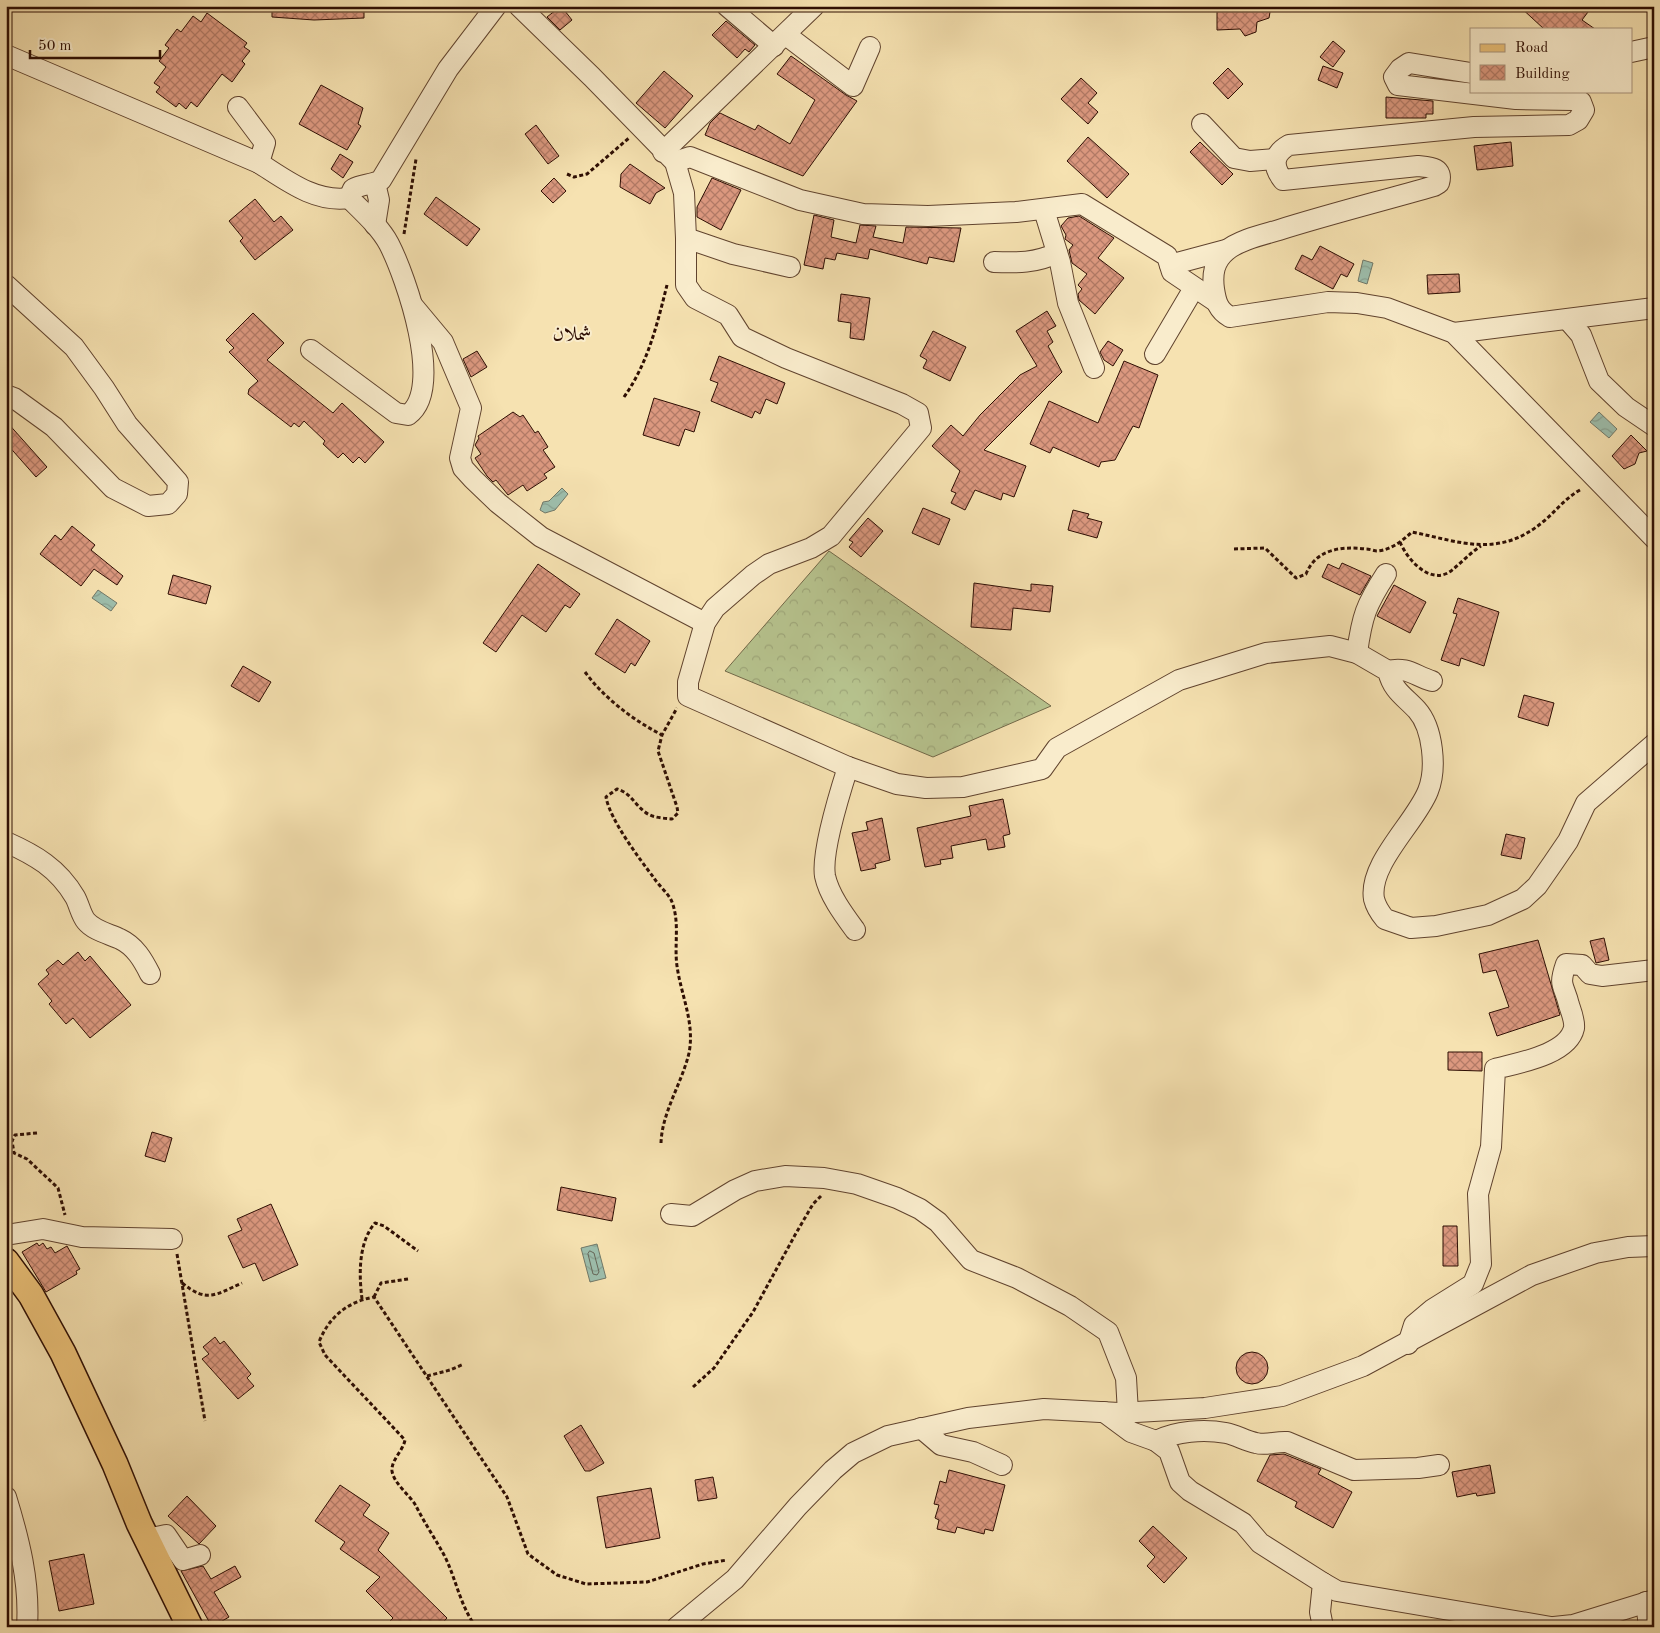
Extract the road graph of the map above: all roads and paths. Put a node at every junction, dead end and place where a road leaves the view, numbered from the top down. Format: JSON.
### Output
{"nodes":[{"id":1,"x":496,"y":6,"type":"edge"},
{"id":2,"x":519,"y":6,"type":"edge"},
{"id":3,"x":727,"y":6,"type":"edge"},
{"id":4,"x":814,"y":6,"type":"edge"},
{"id":5,"x":780,"y":41,"type":"junction"},
{"id":6,"x":870,"y":47,"type":"dead end"},
{"id":7,"x":1654,"y":47,"type":"edge"},
{"id":8,"x":1632,"y":52,"type":"edge"},
{"id":9,"x":6,"y":55,"type":"edge"},
{"id":10,"x":1470,"y":73,"type":"edge"},
{"id":11,"x":238,"y":107,"type":"dead end"},
{"id":12,"x":1202,"y":124,"type":"dead end"},
{"id":13,"x":640,"y":127,"type":"junction"},
{"id":14,"x":417,"y":154,"type":"dead end"},
{"id":15,"x":669,"y":157,"type":"junction"},
{"id":16,"x":1275,"y":159,"type":"junction"},
{"id":17,"x":258,"y":163,"type":"junction"},
{"id":18,"x":567,"y":174,"type":"dead end"},
{"id":19,"x":375,"y":183,"type":"junction"},
{"id":20,"x":349,"y":198,"type":"junction"},
{"id":21,"x":1044,"y":210,"type":"junction"},
{"id":22,"x":375,"y":224,"type":"junction"},
{"id":23,"x":686,"y":238,"type":"junction"},
{"id":24,"x":389,"y":244,"type":"junction"},
{"id":25,"x":1226,"y":250,"type":"junction"},
{"id":26,"x":1058,"y":253,"type":"junction"},
{"id":27,"x":994,"y":262,"type":"dead end"},
{"id":28,"x":1170,"y":264,"type":"junction"},
{"id":29,"x":790,"y":267,"type":"dead end"},
{"id":30,"x":684,"y":270,"type":"junction"},
{"id":31,"x":6,"y":285,"type":"edge"},
{"id":32,"x":1194,"y":288,"type":"junction"},
{"id":33,"x":1215,"y":301,"type":"junction"},
{"id":34,"x":413,"y":306,"type":"junction"},
{"id":35,"x":1654,"y":308,"type":"edge"},
{"id":36,"x":1568,"y":320,"type":"junction"},
{"id":37,"x":1454,"y":333,"type":"junction"},
{"id":38,"x":311,"y":350,"type":"dead end"},
{"id":39,"x":1155,"y":354,"type":"dead end"},
{"id":40,"x":1094,"y":368,"type":"dead end"},
{"id":41,"x":6,"y":395,"type":"edge"},
{"id":42,"x":624,"y":397,"type":"dead end"},
{"id":43,"x":1654,"y":426,"type":"edge"},
{"id":44,"x":1599,"y":481,"type":"junction"},
{"id":45,"x":1654,"y":538,"type":"edge"},
{"id":46,"x":1400,"y":542,"type":"junction"},
{"id":47,"x":1482,"y":546,"type":"junction"},
{"id":48,"x":1234,"y":549,"type":"dead end"},
{"id":49,"x":1386,"y":574,"type":"dead end"},
{"id":50,"x":705,"y":623,"type":"junction"},
{"id":51,"x":1358,"y":652,"type":"junction"},
{"id":52,"x":1388,"y":671,"type":"junction"},
{"id":53,"x":585,"y":672,"type":"dead end"},
{"id":54,"x":1432,"y":681,"type":"dead end"},
{"id":55,"x":688,"y":696,"type":"junction"},
{"id":56,"x":662,"y":735,"type":"junction"},
{"id":57,"x":1654,"y":744,"type":"edge"},
{"id":58,"x":848,"y":766,"type":"junction"},
{"id":59,"x":6,"y":842,"type":"edge"},
{"id":60,"x":854,"y":930,"type":"dead end"},
{"id":61,"x":1654,"y":970,"type":"edge"},
{"id":62,"x":150,"y":974,"type":"dead end"},
{"id":63,"x":37,"y":1133,"type":"dead end"},
{"id":64,"x":661,"y":1143,"type":"dead end"},
{"id":65,"x":838,"y":1181,"type":"junction"},
{"id":66,"x":671,"y":1214,"type":"dead end"},
{"id":67,"x":6,"y":1235,"type":"edge"},
{"id":68,"x":82,"y":1237,"type":"junction"},
{"id":69,"x":174,"y":1246,"type":"joint"},
{"id":70,"x":1654,"y":1246,"type":"edge"},
{"id":71,"x":418,"y":1251,"type":"dead end"},
{"id":72,"x":6,"y":1261,"type":"edge"},
{"id":73,"x":408,"y":1279,"type":"dead end"},
{"id":74,"x":182,"y":1282,"type":"junction"},
{"id":75,"x":242,"y":1283,"type":"dead end"},
{"id":76,"x":374,"y":1297,"type":"junction"},
{"id":77,"x":362,"y":1299,"type":"junction"},
{"id":78,"x":1408,"y":1344,"type":"junction"},
{"id":79,"x":464,"y":1364,"type":"dead end"},
{"id":80,"x":428,"y":1376,"type":"junction"},
{"id":81,"x":693,"y":1387,"type":"dead end"},
{"id":82,"x":1104,"y":1412,"type":"junction"},
{"id":83,"x":1128,"y":1412,"type":"junction"},
{"id":84,"x":205,"y":1421,"type":"dead end"},
{"id":85,"x":921,"y":1428,"type":"junction"},
{"id":86,"x":1156,"y":1441,"type":"junction"},
{"id":87,"x":1002,"y":1465,"type":"dead end"},
{"id":88,"x":1439,"y":1465,"type":"dead end"},
{"id":89,"x":6,"y":1497,"type":"edge"},
{"id":90,"x":147,"y":1539,"type":"junction"},
{"id":91,"x":200,"y":1554,"type":"dead end"},
{"id":92,"x":755,"y":1557,"type":"junction"},
{"id":93,"x":1323,"y":1583,"type":"junction"},
{"id":94,"x":1650,"y":1601,"type":"edge"},
{"id":95,"x":1479,"y":1620,"type":"edge"},
{"id":96,"x":27,"y":1627,"type":"edge"},
{"id":97,"x":190,"y":1627,"type":"edge"},
{"id":98,"x":476,"y":1627,"type":"edge"},
{"id":99,"x":678,"y":1627,"type":"edge"},
{"id":100,"x":1323,"y":1627,"type":"edge"},
{"id":101,"x":1553,"y":1627,"type":"edge"},
{"id":102,"x":1649,"y":1627,"type":"edge"}],
"edges":[{"from":1,"to":19,"type":"street"},
{"from":2,"to":13,"type":"street"},
{"from":3,"to":5,"type":"street"},
{"from":4,"to":5,"type":"street"},
{"from":5,"to":6,"type":"street"},
{"from":5,"to":15,"type":"street"},
{"from":7,"to":8,"type":"street"},
{"from":9,"to":17,"type":"street"},
{"from":10,"to":16,"type":"street"},
{"from":11,"to":17,"type":"street"},
{"from":12,"to":16,"type":"street"},
{"from":13,"to":15,"type":"street"},
{"from":13,"to":18,"type":"path"},
{"from":14,"to":24,"type":"path"},
{"from":15,"to":21,"type":"street"},
{"from":15,"to":23,"type":"street"},
{"from":16,"to":25,"type":"street"},
{"from":17,"to":20,"type":"street"},
{"from":19,"to":20,"type":"street"},
{"from":19,"to":22,"type":"street"},
{"from":20,"to":22,"type":"street"},
{"from":21,"to":26,"type":"street"},
{"from":21,"to":28,"type":"street"},
{"from":22,"to":24,"type":"street"},
{"from":23,"to":29,"type":"street"},
{"from":23,"to":30,"type":"street"},
{"from":24,"to":34,"type":"street"},
{"from":25,"to":28,"type":"street"},
{"from":25,"to":33,"type":"street"},
{"from":26,"to":27,"type":"street"},
{"from":26,"to":40,"type":"street"},
{"from":28,"to":32,"type":"street"},
{"from":30,"to":42,"type":"path"},
{"from":30,"to":50,"type":"street"},
{"from":31,"to":41,"type":"street"},
{"from":32,"to":33,"type":"street"},
{"from":32,"to":39,"type":"street"},
{"from":33,"to":37,"type":"street"},
{"from":34,"to":38,"type":"street"},
{"from":34,"to":50,"type":"street"},
{"from":35,"to":36,"type":"street"},
{"from":36,"to":37,"type":"street"},
{"from":36,"to":43,"type":"street"},
{"from":37,"to":44,"type":"street"},
{"from":44,"to":45,"type":"street"},
{"from":44,"to":47,"type":"path"},
{"from":46,"to":47,"type":"path"},
{"from":46,"to":47,"type":"path"},
{"from":46,"to":48,"type":"path"},
{"from":49,"to":51,"type":"street"},
{"from":50,"to":55,"type":"street"},
{"from":51,"to":52,"type":"street"},
{"from":51,"to":58,"type":"street"},
{"from":52,"to":54,"type":"street"},
{"from":52,"to":57,"type":"street"},
{"from":53,"to":56,"type":"path"},
{"from":55,"to":56,"type":"path"},
{"from":55,"to":58,"type":"street"},
{"from":56,"to":64,"type":"path"},
{"from":58,"to":60,"type":"street"},
{"from":59,"to":62,"type":"street"},
{"from":61,"to":78,"type":"street"},
{"from":63,"to":68,"type":"path"},
{"from":65,"to":66,"type":"street"},
{"from":65,"to":81,"type":"path"},
{"from":65,"to":83,"type":"street"},
{"from":67,"to":68,"type":"street"},
{"from":68,"to":69,"type":"street"},
{"from":69,"to":74,"type":"path"},
{"from":70,"to":78,"type":"street"},
{"from":71,"to":77,"type":"path"},
{"from":72,"to":90,"type":"main road"},
{"from":73,"to":76,"type":"path"},
{"from":74,"to":75,"type":"path"},
{"from":74,"to":84,"type":"path"},
{"from":76,"to":77,"type":"path"},
{"from":76,"to":80,"type":"path"},
{"from":77,"to":98,"type":"path"},
{"from":78,"to":83,"type":"street"},
{"from":79,"to":80,"type":"path"},
{"from":80,"to":92,"type":"path"},
{"from":82,"to":83,"type":"street"},
{"from":82,"to":85,"type":"street"},
{"from":82,"to":86,"type":"street"},
{"from":85,"to":87,"type":"street"},
{"from":85,"to":92,"type":"street"},
{"from":86,"to":88,"type":"street"},
{"from":86,"to":93,"type":"street"},
{"from":89,"to":96,"type":"street"},
{"from":90,"to":91,"type":"street"},
{"from":90,"to":97,"type":"main road"},
{"from":92,"to":99,"type":"street"},
{"from":93,"to":95,"type":"street"},
{"from":93,"to":100,"type":"street"},
{"from":94,"to":101,"type":"street"},
{"from":94,"to":102,"type":"street"},
{"from":95,"to":101,"type":"street"}]}
